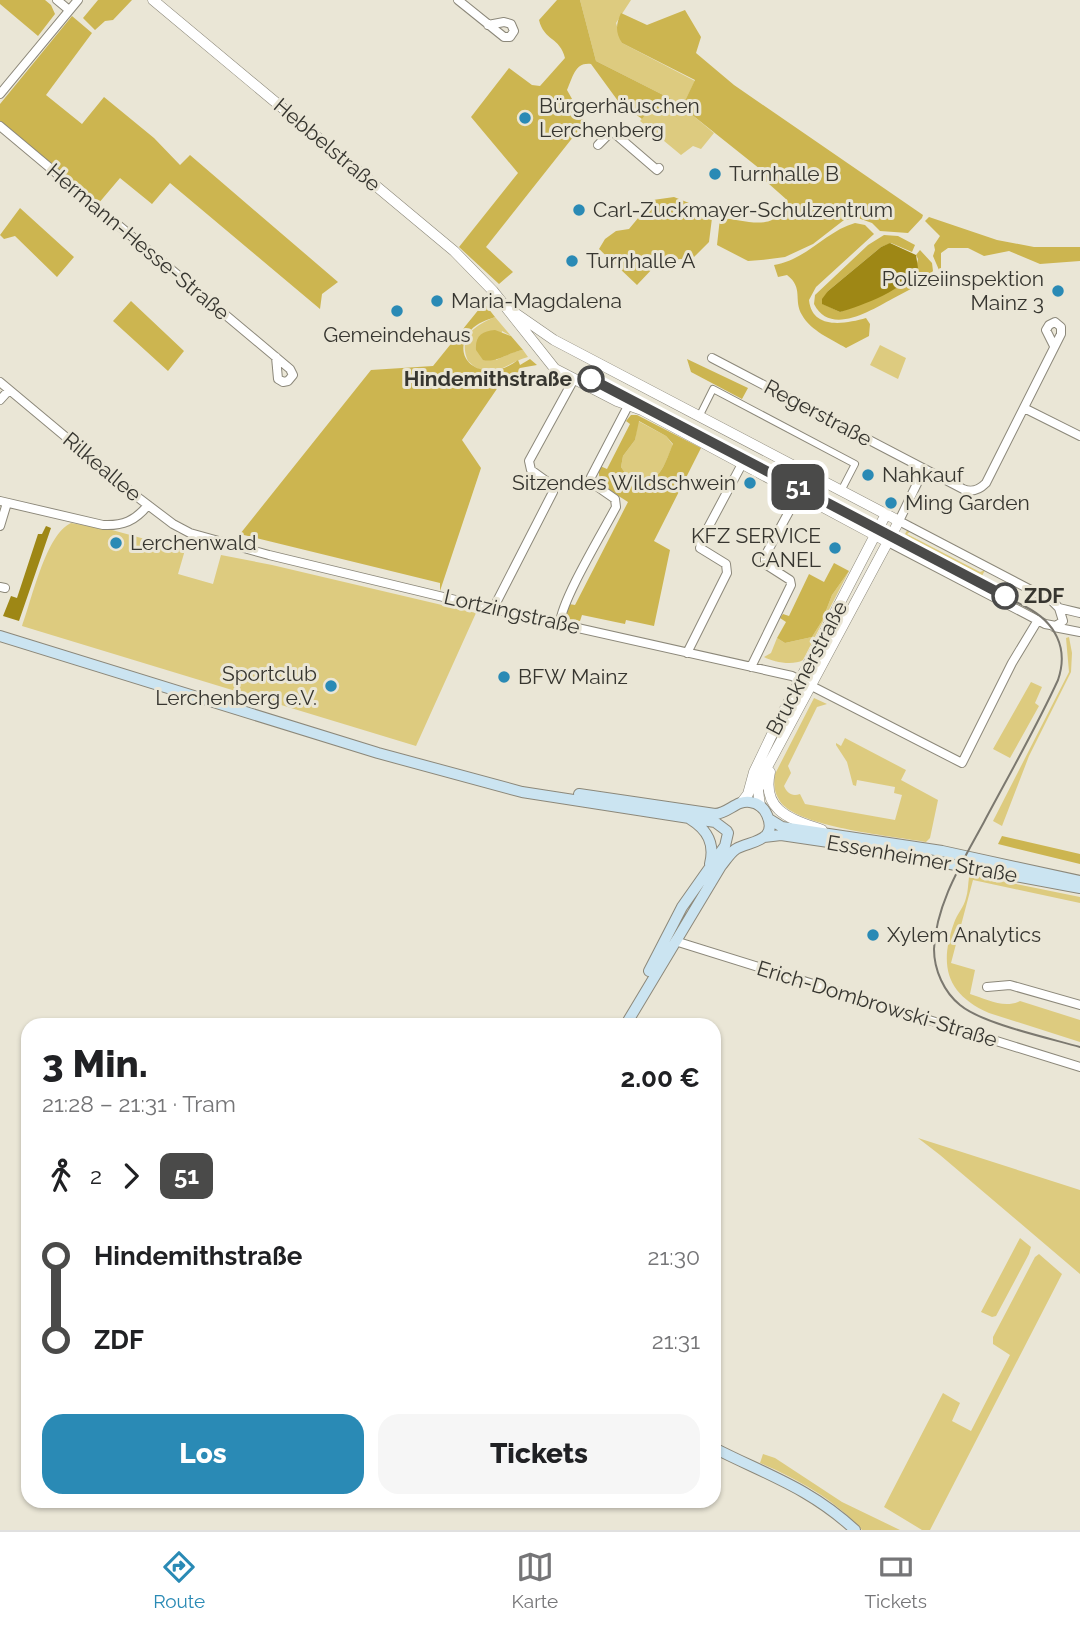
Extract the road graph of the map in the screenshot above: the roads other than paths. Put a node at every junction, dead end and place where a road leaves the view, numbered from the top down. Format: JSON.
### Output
{"nodes":[{"id":1,"x":57,"y":0,"type":"edge"},
{"id":2,"x":78,"y":0,"type":"edge"},
{"id":3,"x":153,"y":0,"type":"edge"},
{"id":4,"x":458,"y":0,"type":"edge"},
{"id":5,"x":69,"y":10,"type":"junction"},
{"id":6,"x":488,"y":24,"type":"dead end"},
{"id":7,"x":0,"y":94,"type":"edge"},
{"id":8,"x":0,"y":126,"type":"edge"},
{"id":9,"x":598,"y":145,"type":"dead end"},
{"id":10,"x":659,"y":168,"type":"dead end"},
{"id":11,"x":497,"y":296,"type":"junction"},
{"id":12,"x":562,"y":344,"type":"junction"},
{"id":13,"x":1054,"y":346,"type":"dead end"},
{"id":14,"x":276,"y":357,"type":"dead end"},
{"id":15,"x":712,"y":358,"type":"dead end"},
{"id":16,"x":548,"y":361,"type":"junction"},
{"id":17,"x":574,"y":379,"type":"junction"},
{"id":18,"x":0,"y":382,"type":"edge"},
{"id":19,"x":9,"y":390,"type":"junction"},
{"id":20,"x":0,"y":400,"type":"edge"},
{"id":21,"x":628,"y":406,"type":"junction"},
{"id":22,"x":1024,"y":408,"type":"junction"},
{"id":23,"x":699,"y":417,"type":"junction"},
{"id":24,"x":1080,"y":436,"type":"edge"},
{"id":25,"x":742,"y":464,"type":"junction"},
{"id":26,"x":924,"y":469,"type":"junction"},
{"id":27,"x":841,"y":491,"type":"junction"},
{"id":28,"x":799,"y":493,"type":"junction"},
{"id":29,"x":907,"y":501,"type":"junction"},
{"id":30,"x":3,"y":502,"type":"edge"},
{"id":31,"x":148,"y":505,"type":"junction"},
{"id":32,"x":886,"y":514,"type":"junction"},
{"id":33,"x":904,"y":520,"type":"junction"},
{"id":34,"x":0,"y":526,"type":"edge"},
{"id":35,"x":876,"y":535,"type":"junction"},
{"id":36,"x":212,"y":539,"type":"joint"},
{"id":37,"x":888,"y":542,"type":"junction"},
{"id":38,"x":1059,"y":608,"type":"junction"},
{"id":39,"x":493,"y":609,"type":"junction"},
{"id":40,"x":1080,"y":613,"type":"edge"},
{"id":41,"x":1038,"y":620,"type":"junction"},
{"id":42,"x":560,"y":623,"type":"junction"},
{"id":43,"x":1051,"y":626,"type":"junction"},
{"id":44,"x":1080,"y":632,"type":"edge"},
{"id":45,"x":0,"y":636,"type":"edge"},
{"id":46,"x":687,"y":653,"type":"junction"},
{"id":47,"x":751,"y":667,"type":"junction"},
{"id":48,"x":806,"y":682,"type":"junction"},
{"id":49,"x":778,"y":748,"type":"junction"},
{"id":50,"x":482,"y":782,"type":"junction"},
{"id":51,"x":742,"y":802,"type":"junction"},
{"id":52,"x":760,"y":806,"type":"junction"},
{"id":53,"x":730,"y":810,"type":"junction"},
{"id":54,"x":686,"y":817,"type":"junction"},
{"id":55,"x":769,"y":819,"type":"junction"},
{"id":56,"x":728,"y":832,"type":"junction"},
{"id":57,"x":827,"y":832,"type":"junction"},
{"id":58,"x":764,"y":837,"type":"junction"},
{"id":59,"x":745,"y":845,"type":"junction"},
{"id":60,"x":709,"y":867,"type":"junction"},
{"id":61,"x":1080,"y":881,"type":"edge"},
{"id":62,"x":1080,"y":888,"type":"edge"},
{"id":63,"x":675,"y":941,"type":"junction"},
{"id":64,"x":987,"y":987,"type":"dead end"},
{"id":65,"x":1080,"y":1005,"type":"edge"},
{"id":66,"x":632,"y":1013,"type":"junction"},
{"id":67,"x":629,"y":1018,"type":"edge"},
{"id":68,"x":1080,"y":1067,"type":"edge"},
{"id":69,"x":721,"y":1451,"type":"edge"},
{"id":70,"x":855,"y":1530,"type":"edge"}],
"edges":[{"from":1,"to":5,"type":"street"},
{"from":2,"to":5,"type":"street"},
{"from":3,"to":11,"type":"street","name":"Hebbelstraße"},
{"from":4,"to":6,"type":"street"},
{"from":5,"to":7,"type":"street"},
{"from":8,"to":14,"type":"street","name":"Hermann-Hesse-Straße"},
{"from":9,"to":10,"type":"street"},
{"from":11,"to":12,"type":"street"},
{"from":11,"to":16,"type":"street"},
{"from":12,"to":16,"type":"street"},
{"from":12,"to":23,"type":"street"},
{"from":13,"to":22,"type":"street","name":"Regerstraße"},
{"from":15,"to":26,"type":"street","name":"Regerstraße"},
{"from":16,"to":17,"type":"street"},
{"from":17,"to":21,"type":"street"},
{"from":17,"to":39,"type":"street"},
{"from":18,"to":19,"type":"street","name":"Rilkeallee"},
{"from":19,"to":20,"type":"street"},
{"from":19,"to":31,"type":"street","name":"Rilkeallee"},
{"from":21,"to":25,"type":"street"},
{"from":21,"to":42,"type":"street"},
{"from":22,"to":24,"type":"street"},
{"from":22,"to":26,"type":"street","name":"Regerstraße"},
{"from":23,"to":27,"type":"street"},
{"from":23,"to":27,"type":"street"},
{"from":25,"to":28,"type":"street"},
{"from":25,"to":46,"type":"street"},
{"from":26,"to":29,"type":"street"},
{"from":27,"to":32,"type":"street"},
{"from":28,"to":35,"type":"street"},
{"from":28,"to":47,"type":"street"},
{"from":29,"to":32,"type":"street"},
{"from":29,"to":33,"type":"street"},
{"from":30,"to":31,"type":"street"},
{"from":30,"to":34,"type":"street"},
{"from":31,"to":36,"type":"street","name":"Rilkeallee"},
{"from":32,"to":33,"type":"street"},
{"from":32,"to":35,"type":"street"},
{"from":33,"to":37,"type":"street"},
{"from":33,"to":38,"type":"street"},
{"from":35,"to":37,"type":"street"},
{"from":35,"to":48,"type":"street","name":"Brucknerstraße"},
{"from":36,"to":39,"type":"street","name":"Lortzingstraße"},
{"from":37,"to":41,"type":"street"},
{"from":37,"to":48,"type":"street","name":"Brucknerstraße"},
{"from":38,"to":40,"type":"street"},
{"from":38,"to":43,"type":"street"},
{"from":39,"to":42,"type":"street","name":"Lortzingstraße"},
{"from":41,"to":43,"type":"street"},
{"from":41,"to":48,"type":"street","name":"Lortzingstraße"},
{"from":42,"to":46,"type":"street","name":"Lortzingstraße"},
{"from":43,"to":44,"type":"street"},
{"from":45,"to":50,"type":"main road"},
{"from":46,"to":47,"type":"street","name":"Lortzingstraße"},
{"from":47,"to":48,"type":"street","name":"Lortzingstraße"},
{"from":48,"to":49,"type":"street","name":"Brucknerstraße"},
{"from":48,"to":51,"type":"street","name":"Brucknerstraße"},
{"from":49,"to":52,"type":"street","name":"Brucknerstraße"},
{"from":49,"to":57,"type":"street"},
{"from":50,"to":53,"type":"main road"},
{"from":50,"to":54,"type":"main road"},
{"from":51,"to":52,"type":"main road"},
{"from":51,"to":53,"type":"main road"},
{"from":52,"to":55,"type":"main road"},
{"from":53,"to":56,"type":"main road"},
{"from":54,"to":56,"type":"main road"},
{"from":54,"to":60,"type":"main road"},
{"from":55,"to":57,"type":"main road","name":"Essenheimer Straße"},
{"from":55,"to":58,"type":"main road"},
{"from":56,"to":59,"type":"main road"},
{"from":56,"to":60,"type":"main road"},
{"from":57,"to":61,"type":"main road","name":"Essenheimer Straße"},
{"from":58,"to":59,"type":"main road"},
{"from":58,"to":62,"type":"main road","name":"Essenheimer Straße"},
{"from":59,"to":63,"type":"main road"},
{"from":60,"to":66,"type":"main road"},
{"from":63,"to":66,"type":"main road"},
{"from":63,"to":68,"type":"street","name":"Erich-Dombrowski-Straße"},
{"from":64,"to":65,"type":"street"},
{"from":66,"to":67,"type":"main road"},
{"from":69,"to":70,"type":"main road"}]}
